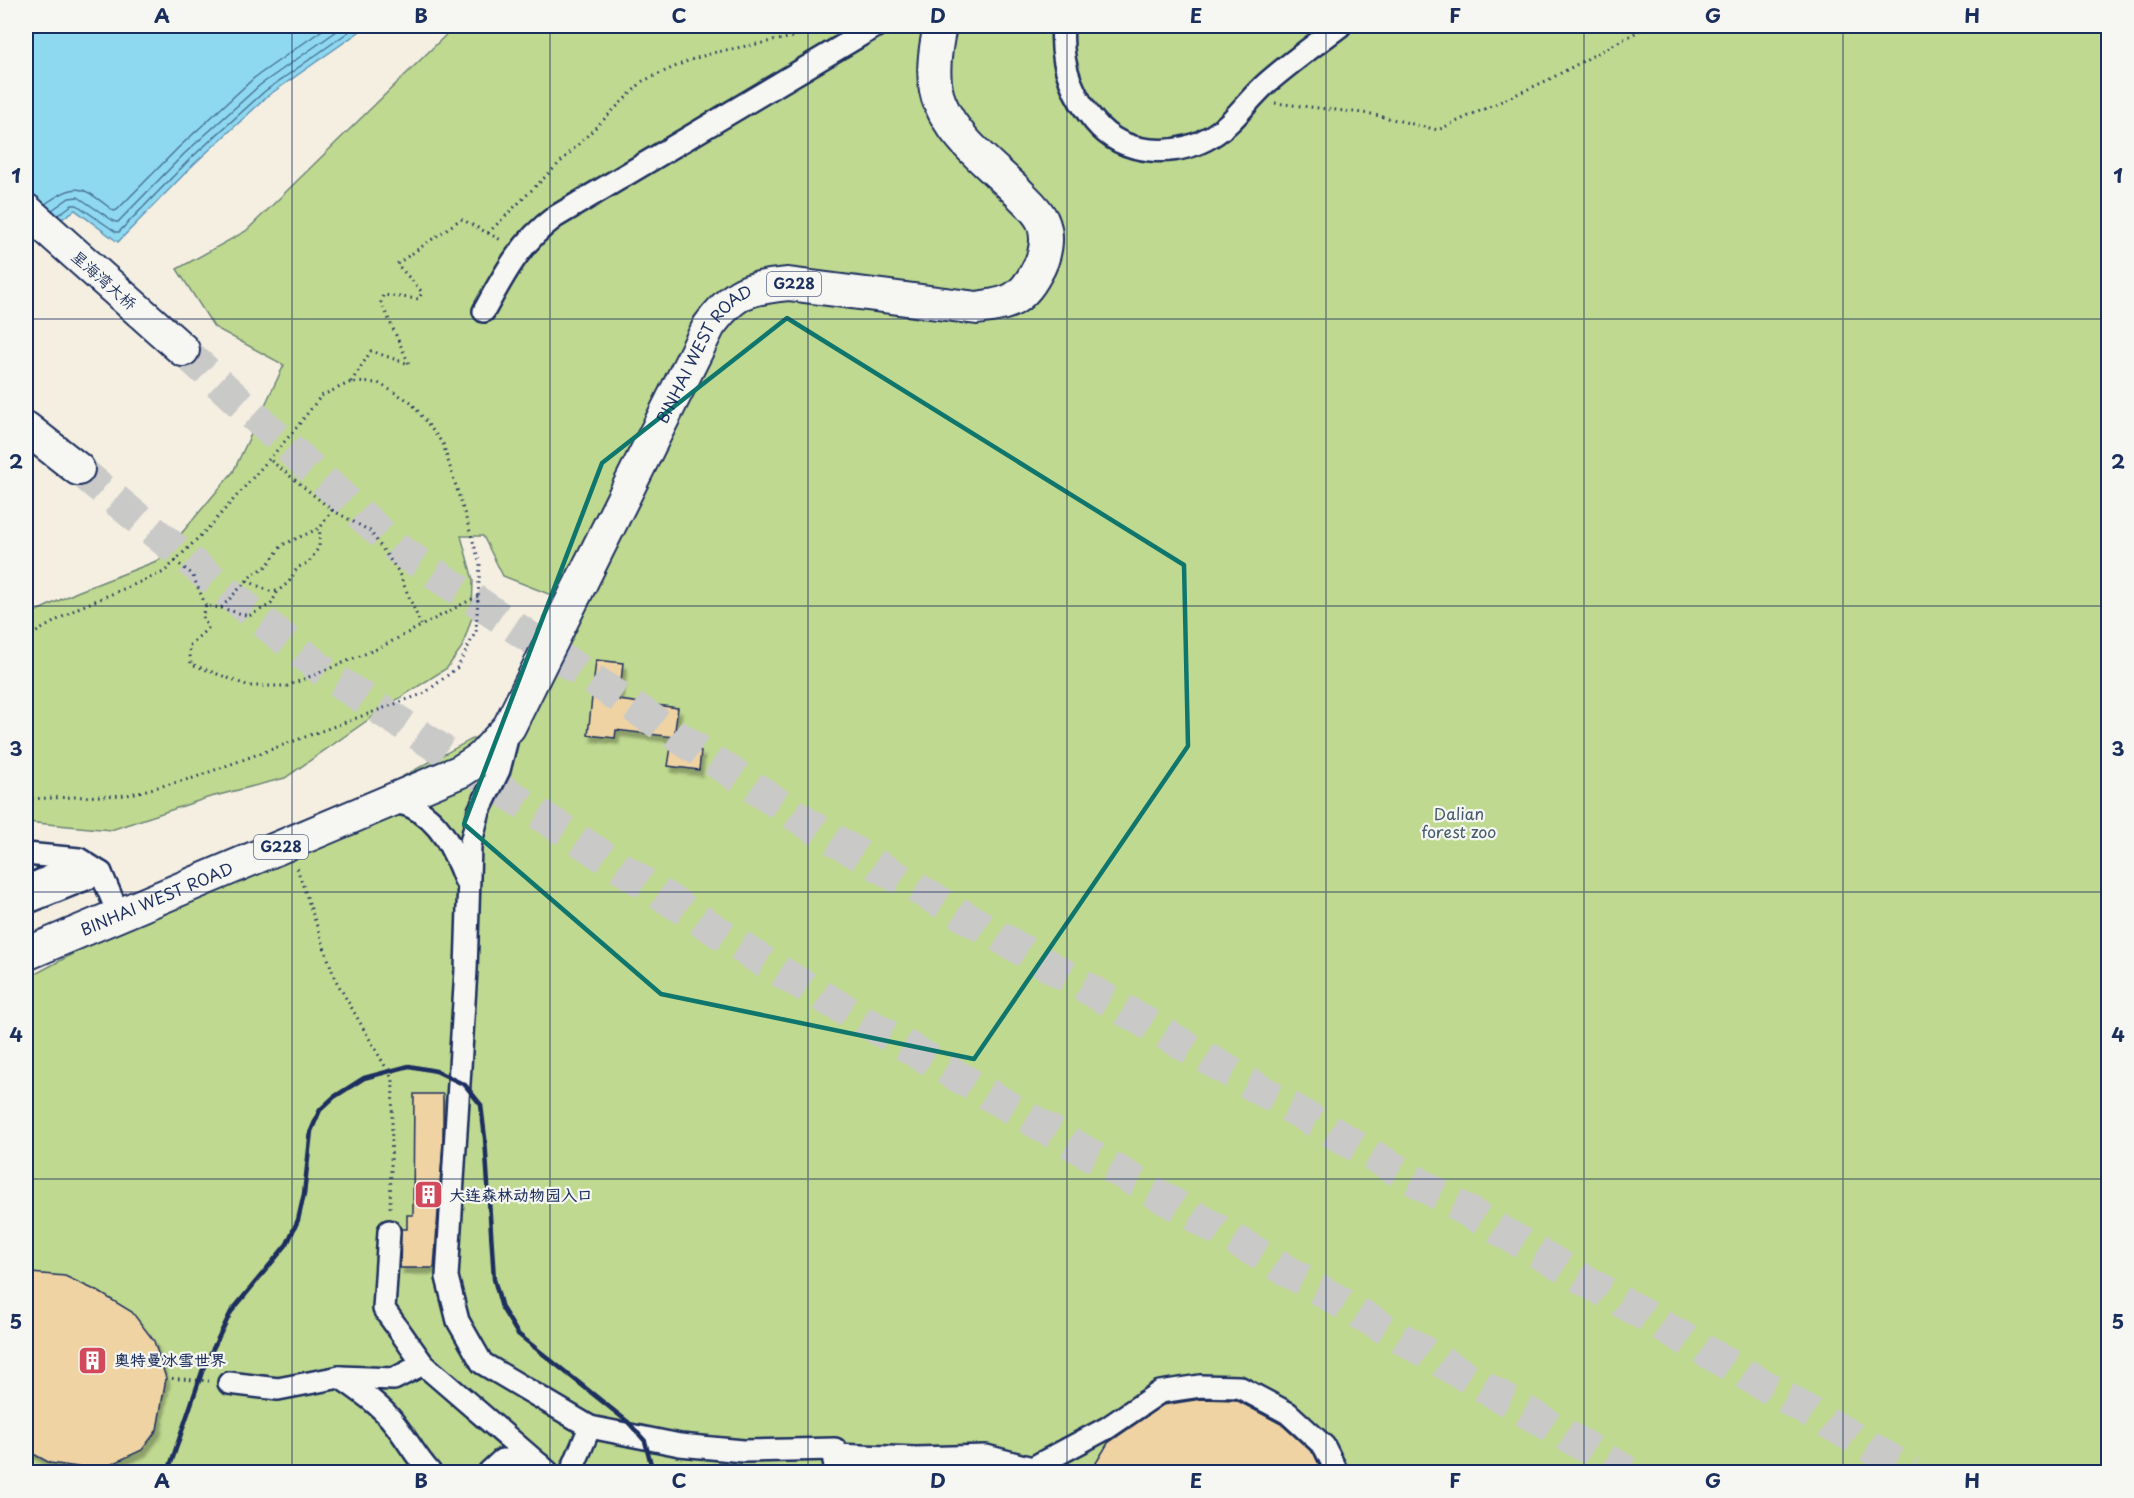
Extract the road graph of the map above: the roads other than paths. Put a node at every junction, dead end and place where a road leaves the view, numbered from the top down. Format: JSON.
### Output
{"nodes":[{"id":1,"x":876,"y":26,"type":"edge"},
{"id":2,"x":940,"y":26,"type":"edge"},
{"id":3,"x":1063,"y":26,"type":"edge"},
{"id":4,"x":1340,"y":26,"type":"edge"},
{"id":5,"x":26,"y":210,"type":"edge"},
{"id":6,"x":484,"y":311,"type":"dead end"},
{"id":7,"x":183,"y":350,"type":"tunnel mouth"},
{"id":8,"x":26,"y":428,"type":"edge"},
{"id":9,"x":78,"y":469,"type":"tunnel mouth"},
{"id":10,"x":509,"y":727,"type":"junction"},
{"id":11,"x":389,"y":801,"type":"junction"},
{"id":12,"x":27,"y":859,"type":"edge"},
{"id":13,"x":26,"y":887,"type":"edge"},
{"id":14,"x":468,"y":889,"type":"junction"},
{"id":15,"x":110,"y":894,"type":"junction"},
{"id":16,"x":26,"y":903,"type":"edge"},
{"id":17,"x":26,"y":932,"type":"edge"},
{"id":18,"x":26,"y":954,"type":"edge"},
{"id":19,"x":389,"y":1231,"type":"road end"},
{"id":20,"x":423,"y":1365,"type":"junction"},
{"id":21,"x":340,"y":1377,"type":"junction"},
{"id":22,"x":229,"y":1383,"type":"road end"},
{"id":23,"x":590,"y":1427,"type":"junction"},
{"id":24,"x":836,"y":1449,"type":"dead end"},
{"id":25,"x":544,"y":1469,"type":"edge"},
{"id":26,"x":430,"y":1473,"type":"edge"},
{"id":27,"x":489,"y":1473,"type":"edge"},
{"id":28,"x":570,"y":1473,"type":"edge"},
{"id":29,"x":836,"y":1473,"type":"edge"},
{"id":30,"x":1338,"y":1473,"type":"edge"}],
"edges":[{"from":1,"to":6,"type":"street"},
{"from":2,"to":10,"type":"highway","name":"BINHAI WEST ROAD","number":"G228"},
{"from":3,"to":4,"type":"street"},
{"from":5,"to":7,"type":"highway","name":"星海湾大桥"},
{"from":8,"to":9,"type":"highway"},
{"from":10,"to":11,"type":"highway","name":"BINHAI WEST ROAD","number":"G228"},
{"from":10,"to":14,"type":"street"},
{"from":10,"to":15,"type":"highway","name":"BINHAI WEST ROAD","number":"G228"},
{"from":11,"to":14,"type":"street"},
{"from":11,"to":15,"type":"highway","name":"BINHAI WEST ROAD","number":"G228"},
{"from":12,"to":15,"type":"street"},
{"from":13,"to":15,"type":"street"},
{"from":14,"to":23,"type":"street"},
{"from":15,"to":16,"type":"street"},
{"from":15,"to":17,"type":"highway","name":"BINHAI WEST ROAD","number":"G228"},
{"from":15,"to":18,"type":"highway","name":"BINHAI WEST ROAD","number":"G228"},
{"from":19,"to":20,"type":"street"},
{"from":20,"to":21,"type":"street"},
{"from":20,"to":25,"type":"street"},
{"from":21,"to":22,"type":"street"},
{"from":21,"to":26,"type":"street"},
{"from":23,"to":24,"type":"street"},
{"from":23,"to":28,"type":"street"},
{"from":25,"to":27,"type":"street"},
{"from":29,"to":30,"type":"street"}]}
